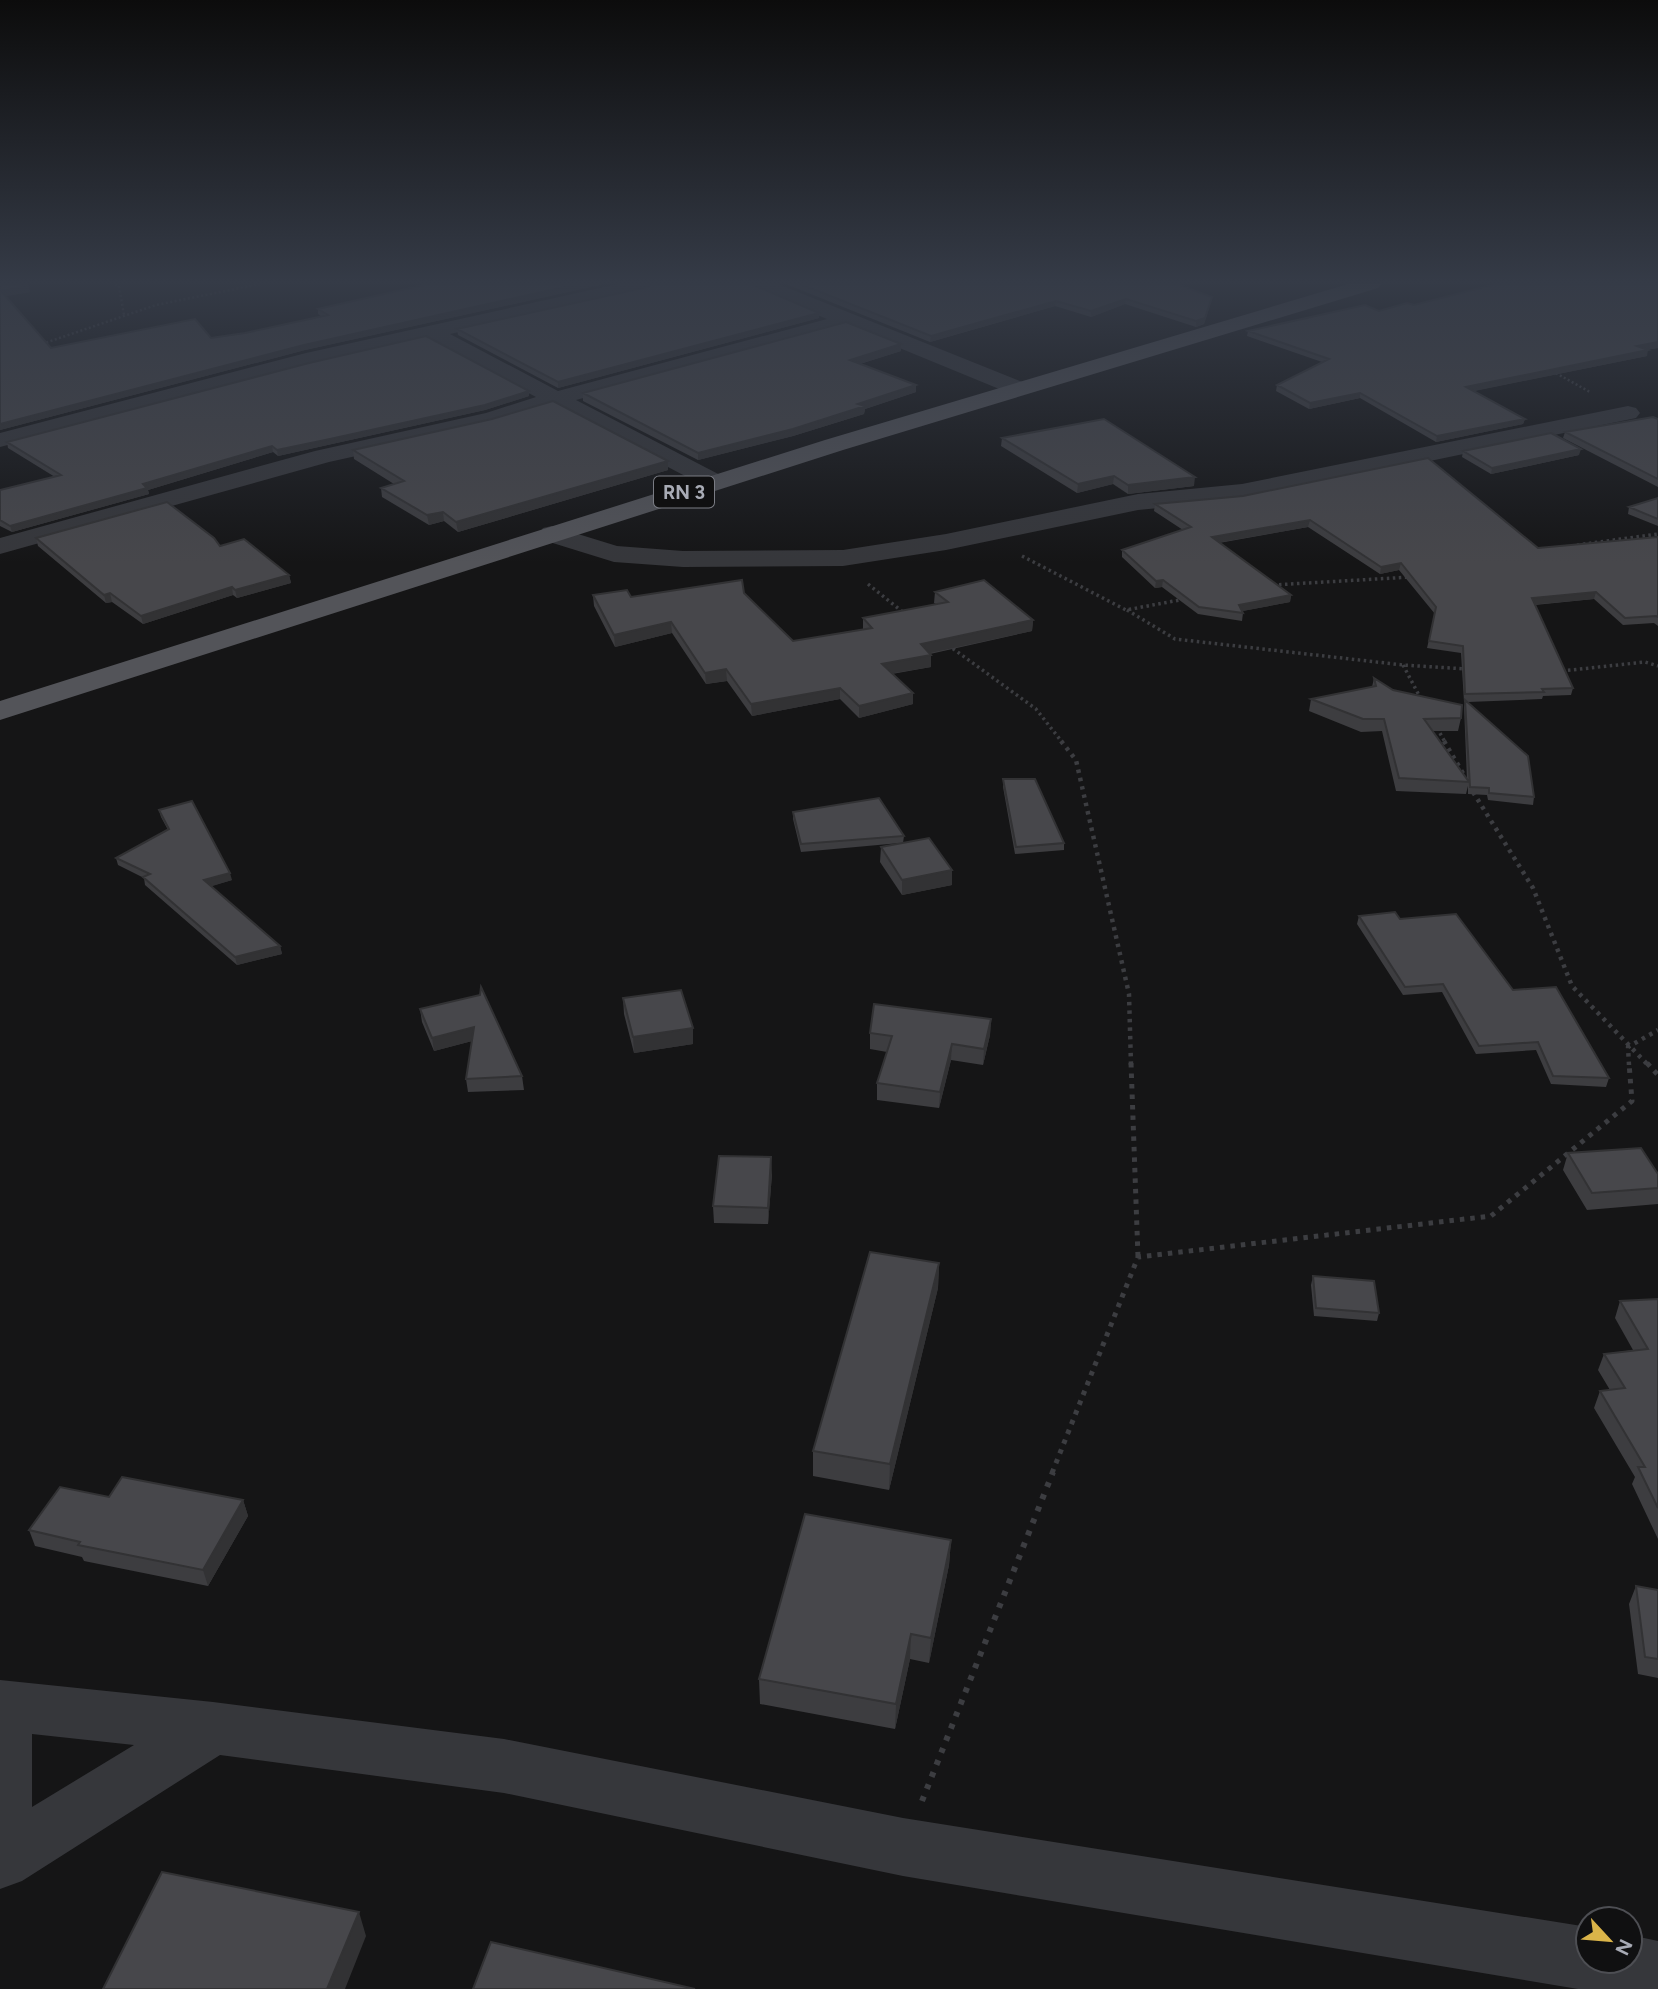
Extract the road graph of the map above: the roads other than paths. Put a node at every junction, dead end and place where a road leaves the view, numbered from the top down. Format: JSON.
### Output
{"nodes":[{"id":1,"x":242,"y":377,"type":"edge"},
{"id":2,"x":513,"y":377,"type":"edge"},
{"id":3,"x":636,"y":377,"type":"edge"},
{"id":4,"x":989,"y":377,"type":"edge"},
{"id":5,"x":1055,"y":377,"type":"edge"},
{"id":6,"x":1017,"y":388,"type":"junction"},
{"id":7,"x":554,"y":399,"type":"junction"},
{"id":8,"x":1628,"y":413,"type":"road end"},
{"id":9,"x":0,"y":440,"type":"edge"},
{"id":10,"x":716,"y":482,"type":"junction"},
{"id":11,"x":552,"y":534,"type":"junction"},
{"id":12,"x":0,"y":546,"type":"edge"},
{"id":13,"x":0,"y":711,"type":"edge"},
{"id":14,"x":2,"y":1705,"type":"edge"},
{"id":15,"x":213,"y":1728,"type":"junction"},
{"id":16,"x":1,"y":1860,"type":"edge"},
{"id":17,"x":1574,"y":1957,"type":"edge"}],
"edges":[{"from":1,"to":9,"type":"street"},
{"from":2,"to":7,"type":"street"},
{"from":3,"to":7,"type":"street"},
{"from":4,"to":6,"type":"street"},
{"from":5,"to":6,"type":"main road","number":"RN 3"},
{"from":6,"to":10,"type":"main road","number":"RN 3"},
{"from":7,"to":10,"type":"street"},
{"from":7,"to":12,"type":"street"},
{"from":8,"to":11,"type":"street"},
{"from":10,"to":11,"type":"main road","number":"RN 3"},
{"from":11,"to":13,"type":"main road","number":"RN 3"},
{"from":14,"to":15,"type":"street"},
{"from":14,"to":16,"type":"street"},
{"from":15,"to":16,"type":"street"},
{"from":15,"to":17,"type":"street"}]}
